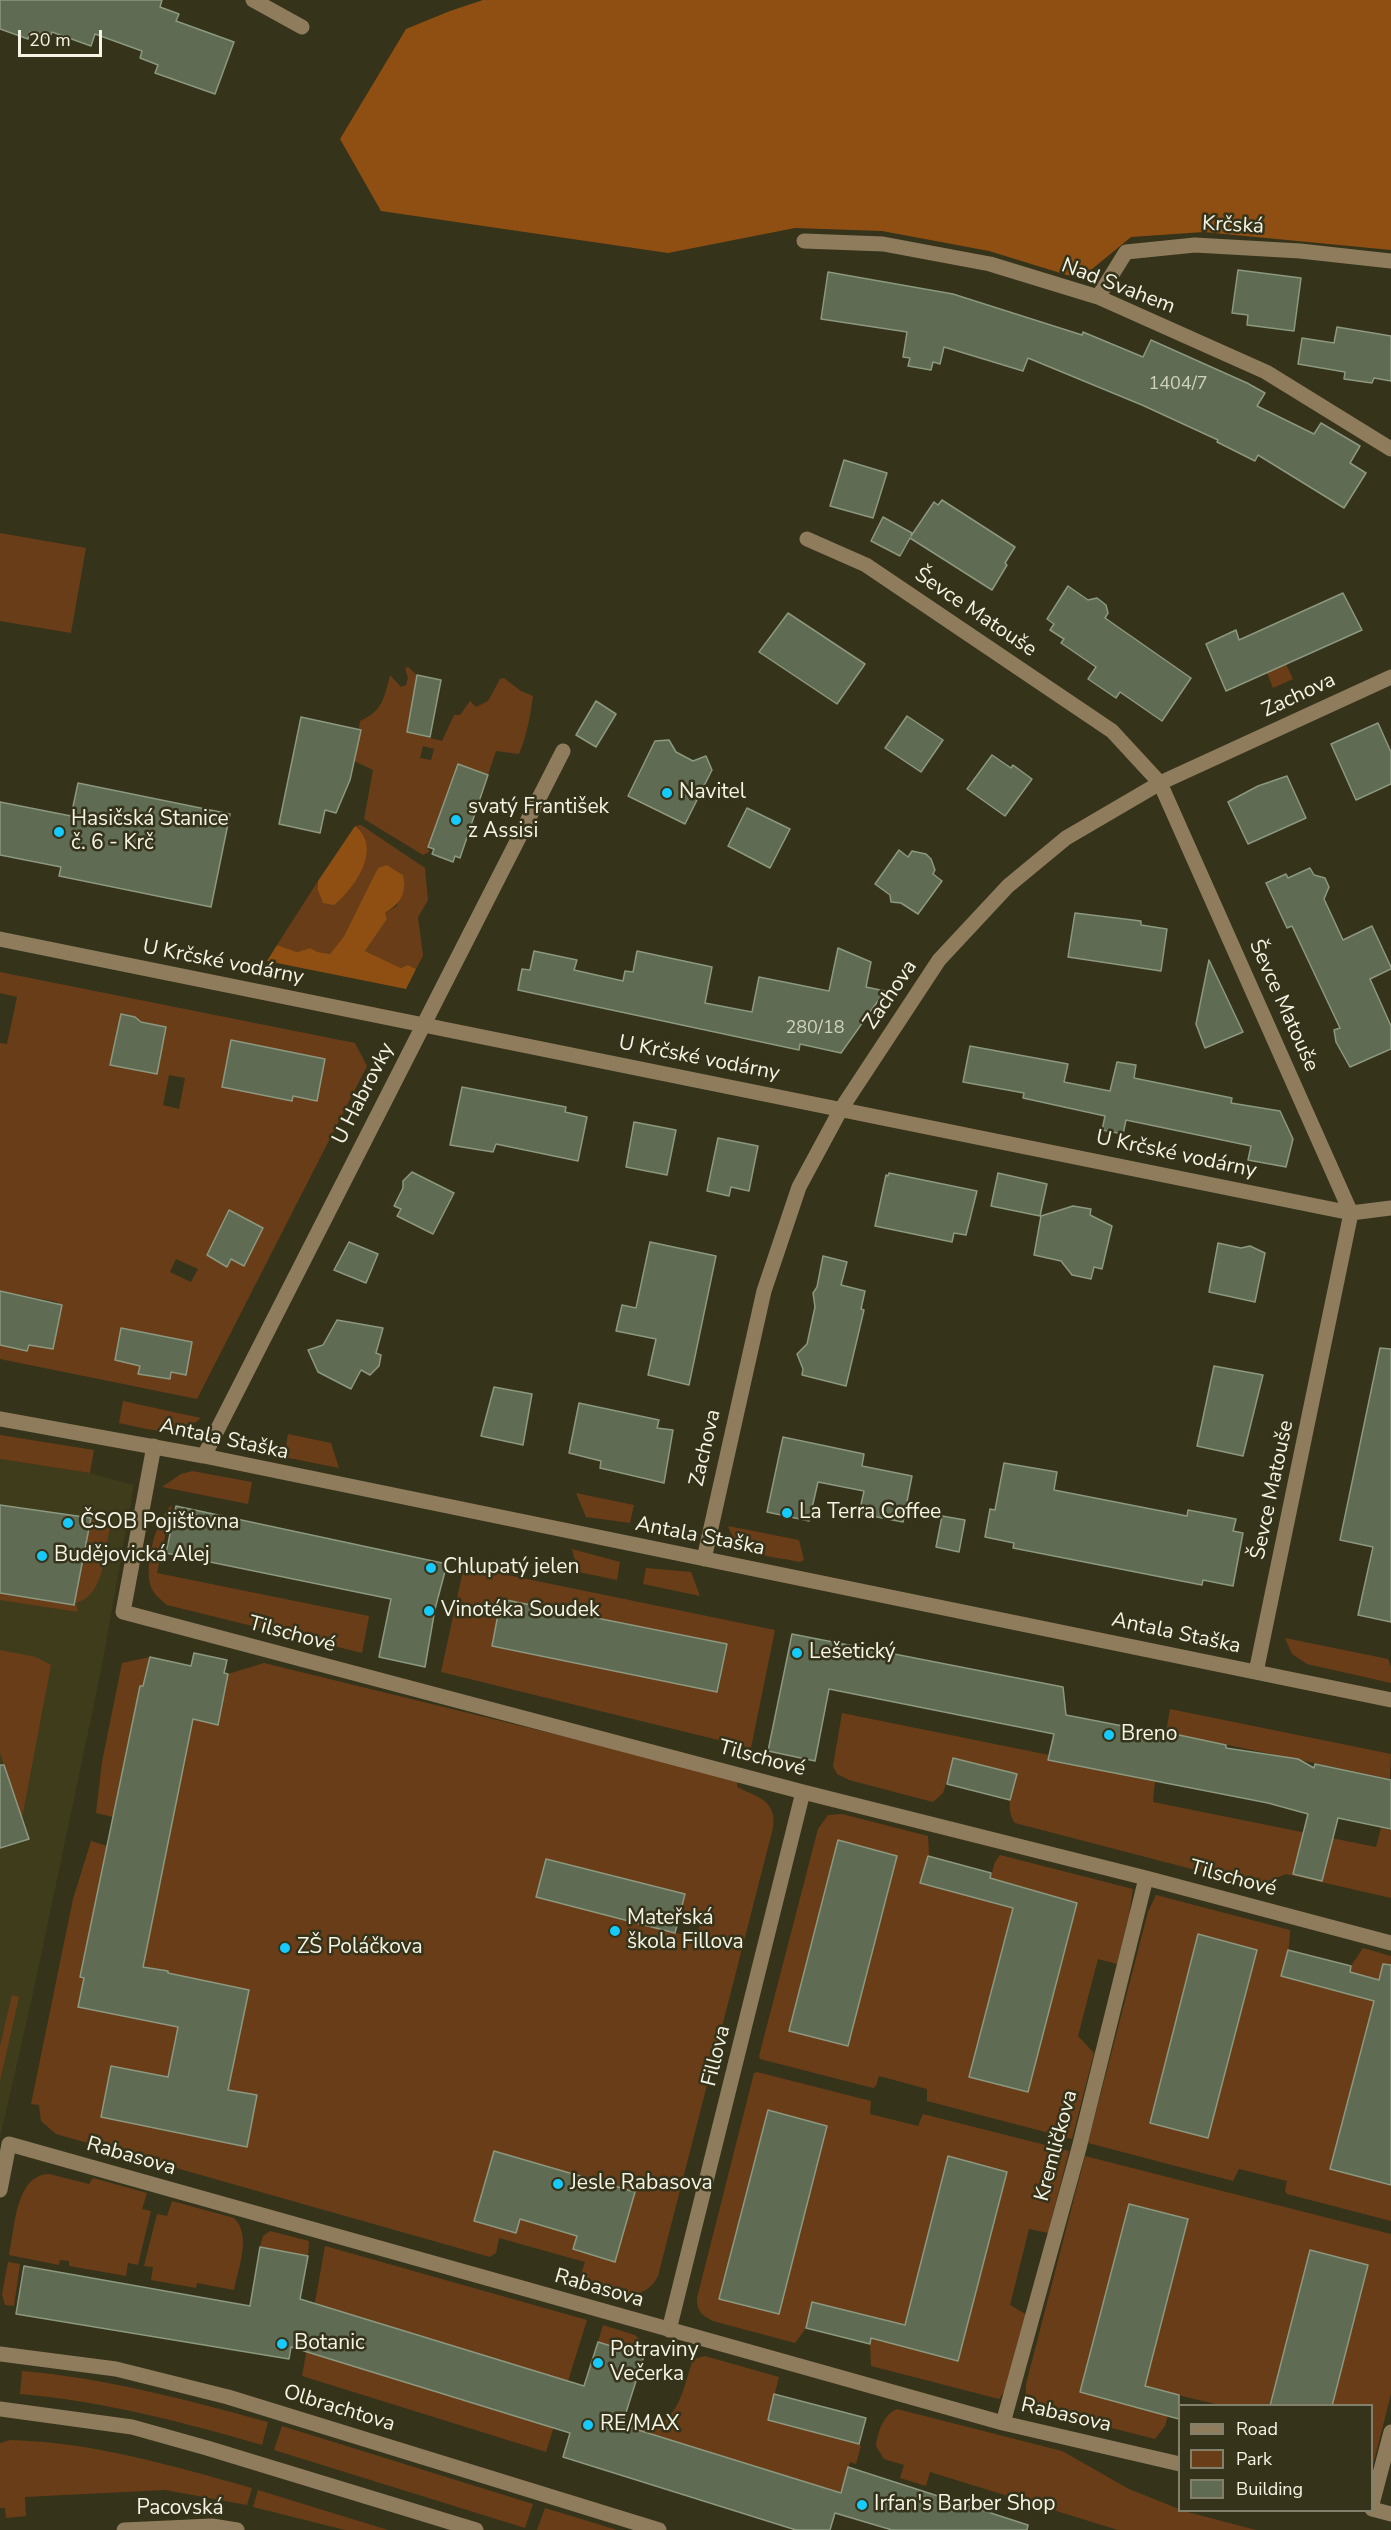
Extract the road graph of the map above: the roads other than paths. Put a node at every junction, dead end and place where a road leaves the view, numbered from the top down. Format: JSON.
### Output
{"nodes":[{"id":1,"x":253,"y":0,"type":"edge"},
{"id":2,"x":302,"y":27,"type":"dead end"},
{"id":3,"x":804,"y":241,"type":"dead end"},
{"id":4,"x":1391,"y":261,"type":"edge"},
{"id":5,"x":1098,"y":297,"type":"junction"},
{"id":6,"x":1391,"y":449,"type":"edge"},
{"id":7,"x":807,"y":539,"type":"dead end"},
{"id":8,"x":1391,"y":677,"type":"edge"},
{"id":9,"x":563,"y":751,"type":"dead end"},
{"id":10,"x":1160,"y":783,"type":"junction"},
{"id":11,"x":0,"y":939,"type":"edge"},
{"id":12,"x":423,"y":1024,"type":"junction"},
{"id":13,"x":841,"y":1108,"type":"junction"},
{"id":14,"x":1391,"y":1208,"type":"edge"},
{"id":15,"x":1351,"y":1213,"type":"junction"},
{"id":16,"x":0,"y":1419,"type":"edge"},
{"id":17,"x":154,"y":1446,"type":"junction"},
{"id":18,"x":204,"y":1456,"type":"junction"},
{"id":19,"x":704,"y":1559,"type":"junction"},
{"id":20,"x":1256,"y":1672,"type":"junction"},
{"id":21,"x":1391,"y":1700,"type":"edge"},
{"id":22,"x":803,"y":1792,"type":"junction"},
{"id":23,"x":1146,"y":1878,"type":"junction"},
{"id":24,"x":1391,"y":1943,"type":"edge"},
{"id":25,"x":0,"y":2190,"type":"edge"},
{"id":26,"x":669,"y":2330,"type":"junction"},
{"id":27,"x":0,"y":2354,"type":"edge"},
{"id":28,"x":0,"y":2409,"type":"edge"},
{"id":29,"x":1003,"y":2423,"type":"junction"},
{"id":30,"x":1391,"y":2432,"type":"edge"},
{"id":31,"x":1178,"y":2464,"type":"edge"},
{"id":32,"x":1373,"y":2497,"type":"edge"},
{"id":33,"x":1373,"y":2510,"type":"edge"},
{"id":34,"x":1391,"y":2514,"type":"edge"},
{"id":35,"x":124,"y":2530,"type":"edge"},
{"id":36,"x":237,"y":2530,"type":"edge"},
{"id":37,"x":476,"y":2530,"type":"edge"},
{"id":38,"x":659,"y":2530,"type":"edge"}],
"edges":[{"from":1,"to":2,"type":"street"},
{"from":3,"to":5,"type":"street","name":"Nad Svahem"},
{"from":4,"to":5,"type":"street","name":"Krčská"},
{"from":5,"to":6,"type":"street","name":"Nad Svahem"},
{"from":7,"to":10,"type":"street","name":"Ševce Matouše"},
{"from":8,"to":10,"type":"street","name":"Zachova"},
{"from":9,"to":12,"type":"street","name":"U Habrovky"},
{"from":10,"to":13,"type":"street","name":"Zachova"},
{"from":10,"to":15,"type":"street","name":"Ševce Matouše"},
{"from":11,"to":12,"type":"street","name":"U Krčské vodárny"},
{"from":12,"to":13,"type":"street","name":"U Krčské vodárny"},
{"from":12,"to":18,"type":"street","name":"U Habrovky"},
{"from":13,"to":15,"type":"street","name":"U Krčské vodárny"},
{"from":13,"to":19,"type":"street","name":"Zachova"},
{"from":14,"to":15,"type":"street","name":"U Krčské vodárny"},
{"from":15,"to":20,"type":"street","name":"Ševce Matouše"},
{"from":16,"to":17,"type":"street","name":"Antala Staška"},
{"from":17,"to":18,"type":"street","name":"Antala Staška"},
{"from":17,"to":22,"type":"street","name":"Tilschové"},
{"from":18,"to":19,"type":"street","name":"Antala Staška"},
{"from":19,"to":20,"type":"street","name":"Antala Staška"},
{"from":20,"to":21,"type":"street","name":"Antala Staška"},
{"from":22,"to":23,"type":"street","name":"Tilschové"},
{"from":22,"to":26,"type":"street","name":"Fillova"},
{"from":23,"to":24,"type":"street","name":"Tilschové"},
{"from":23,"to":29,"type":"street","name":"Kremličkova"},
{"from":25,"to":26,"type":"street","name":"Rabasova"},
{"from":26,"to":29,"type":"street","name":"Rabasova"},
{"from":27,"to":38,"type":"street","name":"Olbrachtova"},
{"from":28,"to":37,"type":"street"},
{"from":29,"to":31,"type":"street","name":"Rabasova"},
{"from":30,"to":32,"type":"street"},
{"from":33,"to":34,"type":"street"},
{"from":35,"to":36,"type":"street","name":"Pacovská"}]}
